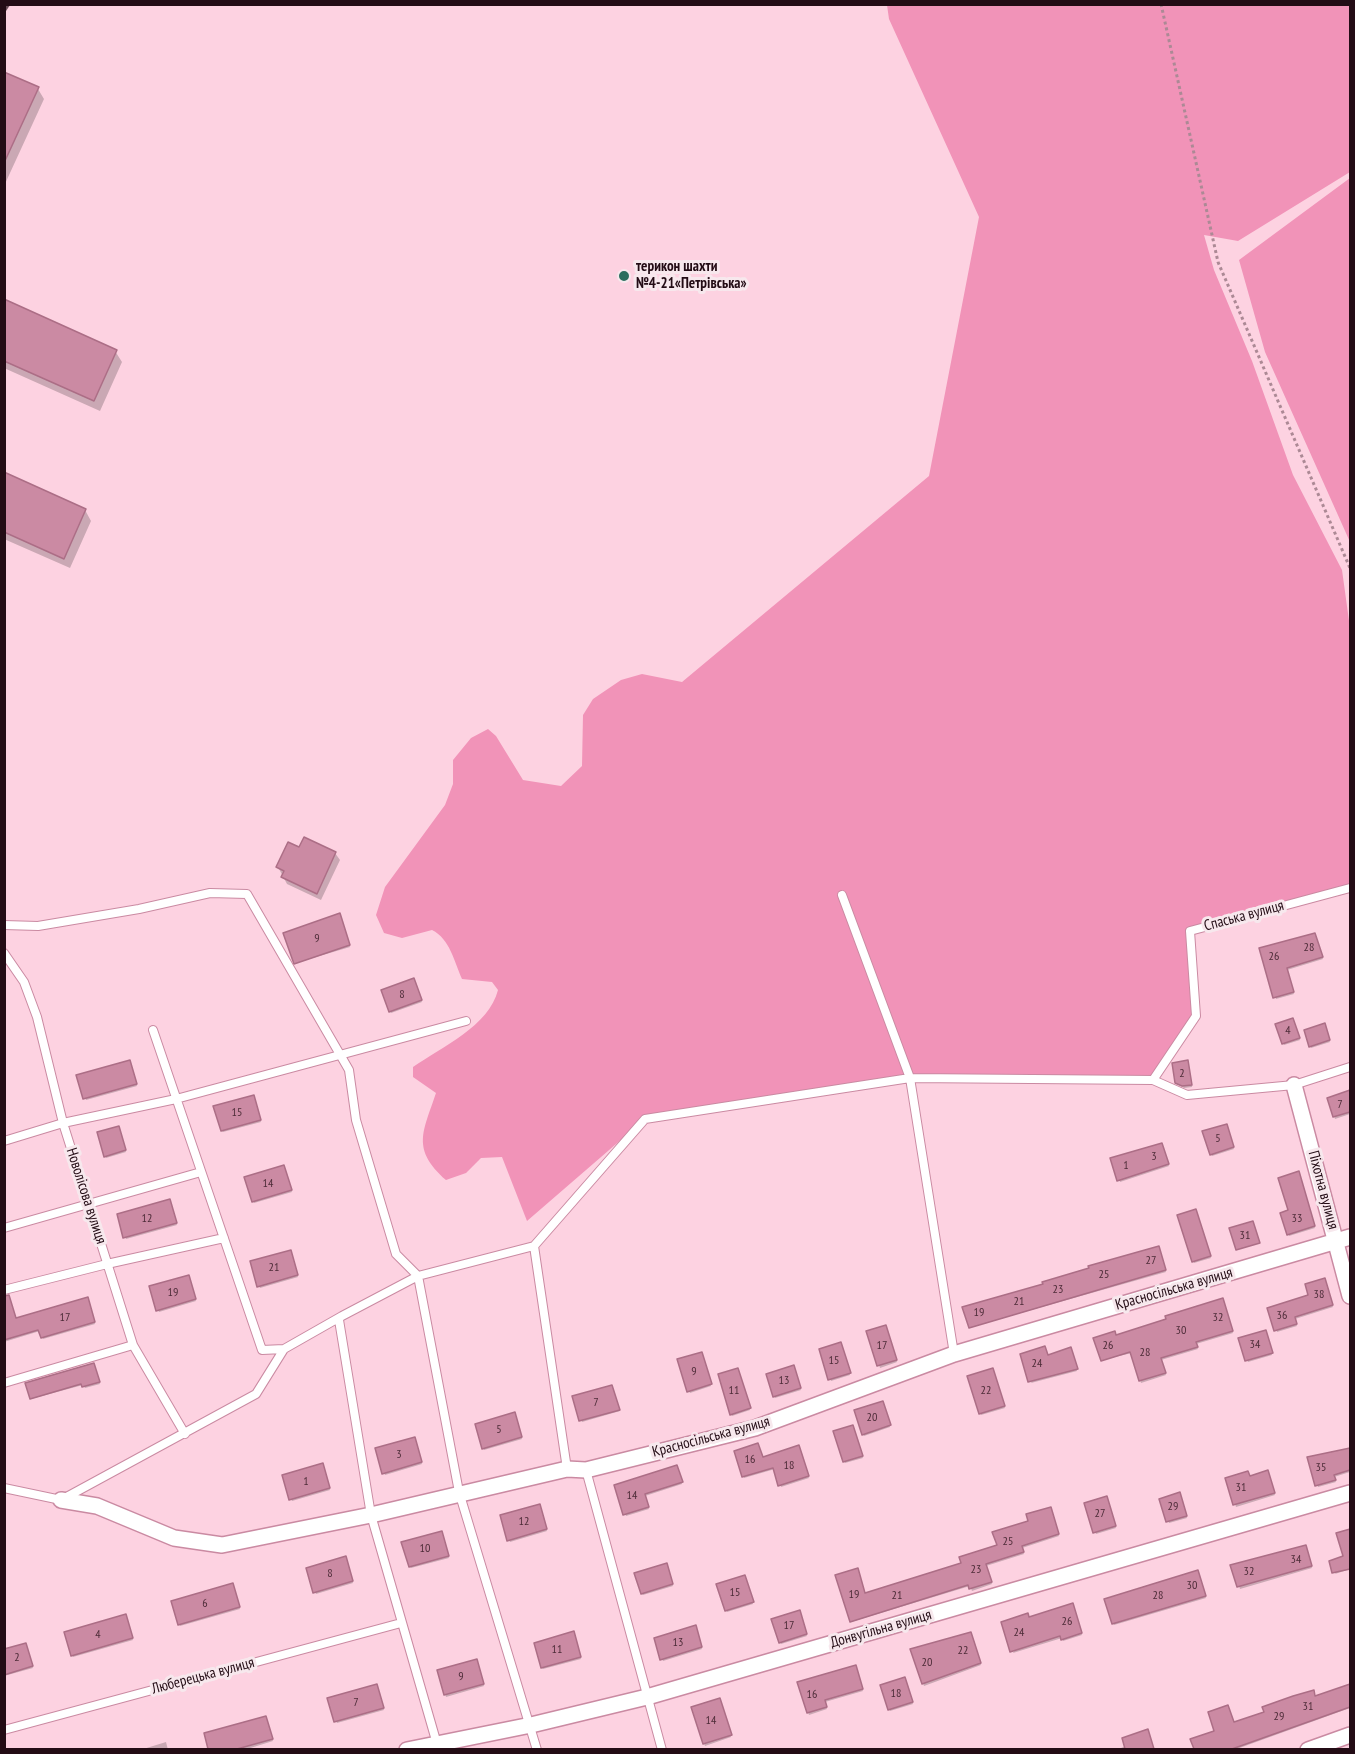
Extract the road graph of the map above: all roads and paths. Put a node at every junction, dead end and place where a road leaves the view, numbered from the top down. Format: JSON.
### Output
{"nodes":[{"id":1,"x":1161,"y":4,"type":"edge"},
{"id":2,"x":1350,"y":568,"type":"edge"},
{"id":3,"x":1350,"y":888,"type":"edge"},
{"id":4,"x":842,"y":895,"type":"dead end"},
{"id":5,"x":4,"y":925,"type":"edge"},
{"id":6,"x":4,"y":953,"type":"edge"},
{"id":7,"x":466,"y":1021,"type":"dead end"},
{"id":8,"x":153,"y":1030,"type":"dead end"},
{"id":9,"x":1350,"y":1067,"type":"edge"},
{"id":10,"x":910,"y":1078,"type":"junction"},
{"id":11,"x":1153,"y":1080,"type":"junction"},
{"id":12,"x":1294,"y":1085,"type":"junction"},
{"id":13,"x":177,"y":1099,"type":"junction"},
{"id":14,"x":63,"y":1124,"type":"junction"},
{"id":15,"x":4,"y":1142,"type":"edge"},
{"id":16,"x":201,"y":1172,"type":"junction"},
{"id":17,"x":88,"y":1203,"type":"junction"},
{"id":18,"x":4,"y":1228,"type":"edge"},
{"id":19,"x":224,"y":1238,"type":"junction"},
{"id":20,"x":1344,"y":1239,"type":"edge"},
{"id":21,"x":534,"y":1246,"type":"junction"},
{"id":22,"x":107,"y":1263,"type":"junction"},
{"id":23,"x":418,"y":1276,"type":"junction"},
{"id":24,"x":4,"y":1290,"type":"edge"},
{"id":25,"x":1350,"y":1296,"type":"edge"},
{"id":26,"x":339,"y":1320,"type":"junction"},
{"id":27,"x":133,"y":1345,"type":"junction"},
{"id":28,"x":284,"y":1349,"type":"junction"},
{"id":29,"x":954,"y":1354,"type":"junction"},
{"id":30,"x":4,"y":1383,"type":"edge"},
{"id":31,"x":184,"y":1434,"type":"junction"},
{"id":32,"x":567,"y":1469,"type":"junction"},
{"id":33,"x":585,"y":1470,"type":"junction"},
{"id":34,"x":4,"y":1488,"type":"edge"},
{"id":35,"x":459,"y":1492,"type":"junction"},
{"id":36,"x":1350,"y":1492,"type":"edge"},
{"id":37,"x":61,"y":1500,"type":"junction"},
{"id":38,"x":371,"y":1515,"type":"junction"},
{"id":39,"x":401,"y":1623,"type":"junction"},
{"id":40,"x":647,"y":1697,"type":"junction"},
{"id":41,"x":531,"y":1725,"type":"junction"},
{"id":42,"x":4,"y":1730,"type":"edge"},
{"id":43,"x":1350,"y":1735,"type":"edge"},
{"id":44,"x":438,"y":1746,"type":"edge"},
{"id":45,"x":407,"y":1749,"type":"edge"},
{"id":46,"x":537,"y":1749,"type":"edge"},
{"id":47,"x":662,"y":1749,"type":"edge"},
{"id":48,"x":1308,"y":1749,"type":"edge"}],
"edges":[{"from":1,"to":2,"type":"path"},
{"from":3,"to":11,"type":"lane","name":"Спаська вулиця"},
{"from":4,"to":10,"type":"lane"},
{"from":5,"to":23,"type":"lane"},
{"from":6,"to":14,"type":"lane","name":"Новолісова вулиця"},
{"from":7,"to":13,"type":"lane"},
{"from":8,"to":13,"type":"lane"},
{"from":9,"to":12,"type":"lane"},
{"from":10,"to":11,"type":"lane"},
{"from":10,"to":21,"type":"lane"},
{"from":10,"to":29,"type":"lane"},
{"from":11,"to":12,"type":"lane"},
{"from":12,"to":20,"type":"street","name":"Піхотна вулиця"},
{"from":13,"to":14,"type":"lane"},
{"from":13,"to":16,"type":"lane"},
{"from":14,"to":15,"type":"lane"},
{"from":14,"to":17,"type":"lane","name":"Новолісова вулиця"},
{"from":16,"to":17,"type":"lane"},
{"from":16,"to":19,"type":"lane"},
{"from":17,"to":18,"type":"lane"},
{"from":17,"to":22,"type":"lane","name":"Новолісова вулиця"},
{"from":19,"to":22,"type":"lane"},
{"from":19,"to":28,"type":"lane"},
{"from":20,"to":25,"type":"street","name":"Піхотна вулиця"},
{"from":20,"to":29,"type":"street","name":"Красносільська вулиця"},
{"from":21,"to":23,"type":"lane"},
{"from":21,"to":32,"type":"lane"},
{"from":22,"to":24,"type":"lane"},
{"from":22,"to":27,"type":"lane","name":"Новолісова вулиця"},
{"from":23,"to":26,"type":"lane"},
{"from":23,"to":35,"type":"lane"},
{"from":26,"to":28,"type":"lane"},
{"from":26,"to":38,"type":"lane"},
{"from":27,"to":30,"type":"lane"},
{"from":27,"to":31,"type":"lane","name":"Новолісова вулиця"},
{"from":28,"to":31,"type":"lane"},
{"from":29,"to":33,"type":"street","name":"Красносільська вулиця"},
{"from":31,"to":37,"type":"lane"},
{"from":32,"to":33,"type":"street","name":"Красносільська вулиця"},
{"from":32,"to":35,"type":"street","name":"Красносільська вулиця"},
{"from":33,"to":40,"type":"lane"},
{"from":34,"to":37,"type":"lane"},
{"from":35,"to":38,"type":"street","name":"Красносільська вулиця"},
{"from":35,"to":41,"type":"lane"},
{"from":36,"to":40,"type":"street","name":"Донвугільна вулиця"},
{"from":37,"to":38,"type":"street","name":"Красносільська вулиця"},
{"from":38,"to":39,"type":"lane"},
{"from":39,"to":42,"type":"lane","name":"Люберецька вулиця"},
{"from":39,"to":44,"type":"lane"},
{"from":40,"to":41,"type":"street","name":"Донвугільна вулиця"},
{"from":40,"to":47,"type":"lane"},
{"from":41,"to":44,"type":"street","name":"Донвугільна вулиця"},
{"from":41,"to":46,"type":"lane"},
{"from":43,"to":48,"type":"street"},
{"from":44,"to":45,"type":"street","name":"Донвугільна вулиця"}]}
